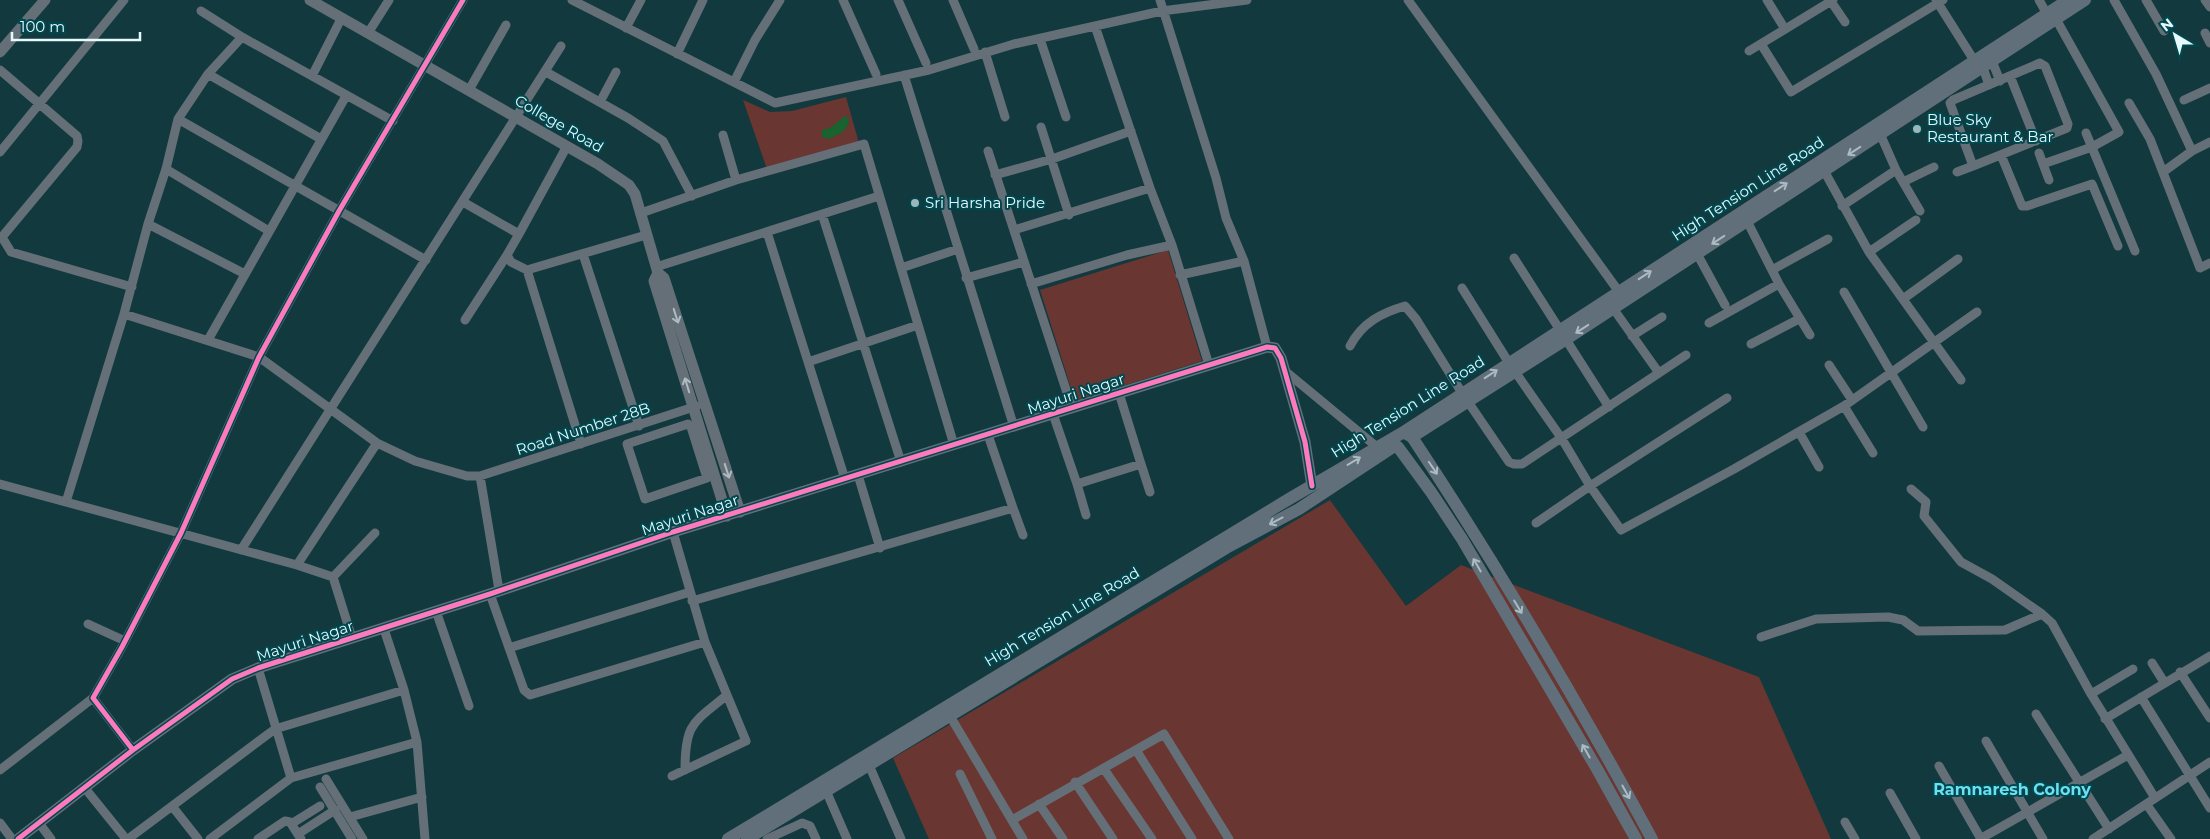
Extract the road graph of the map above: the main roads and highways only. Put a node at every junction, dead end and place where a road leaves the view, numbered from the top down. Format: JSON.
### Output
{"nodes":[{"id":1,"x":2068,"y":0,"type":"edge"},
{"id":2,"x":2085,"y":0,"type":"edge"},
{"id":3,"x":2051,"y":16,"type":"junction"},
{"id":4,"x":1407,"y":435,"type":"junction"},
{"id":5,"x":1316,"y":492,"type":"junction"},
{"id":6,"x":1121,"y":607,"type":"junction"},
{"id":7,"x":1610,"y":762,"type":"junction"},
{"id":8,"x":1597,"y":769,"type":"junction"},
{"id":9,"x":824,"y":786,"type":"junction"},
{"id":10,"x":750,"y":838,"type":"edge"},
{"id":11,"x":728,"y":839,"type":"edge"},
{"id":12,"x":1636,"y":839,"type":"edge"},
{"id":13,"x":1652,"y":839,"type":"edge"}],
"edges":[{"from":1,"to":3,"type":"main road","name":"High Tension Line Road"},
{"from":2,"to":3,"type":"main road"},
{"from":3,"to":4,"type":"main road","name":"High Tension Line Road"},
{"from":5,"to":4,"type":"main road","name":"High Tension Line Road","one_way":true},
{"from":4,"to":7,"type":"main road","one_way":true},
{"from":5,"to":6,"type":"main road","name":"High Tension Line Road"},
{"from":8,"to":5,"type":"main road","one_way":true},
{"from":6,"to":9,"type":"main road","name":"High Tension Line Road"},
{"from":6,"to":9,"type":"main road","name":"High Tension Line Road"},
{"from":7,"to":8,"type":"main road"},
{"from":7,"to":13,"type":"main road","one_way":true},
{"from":8,"to":12,"type":"main road"},
{"from":9,"to":10,"type":"main road","name":"High Tension Line Road"},
{"from":9,"to":11,"type":"main road","name":"High Tension Line Road"}]}
